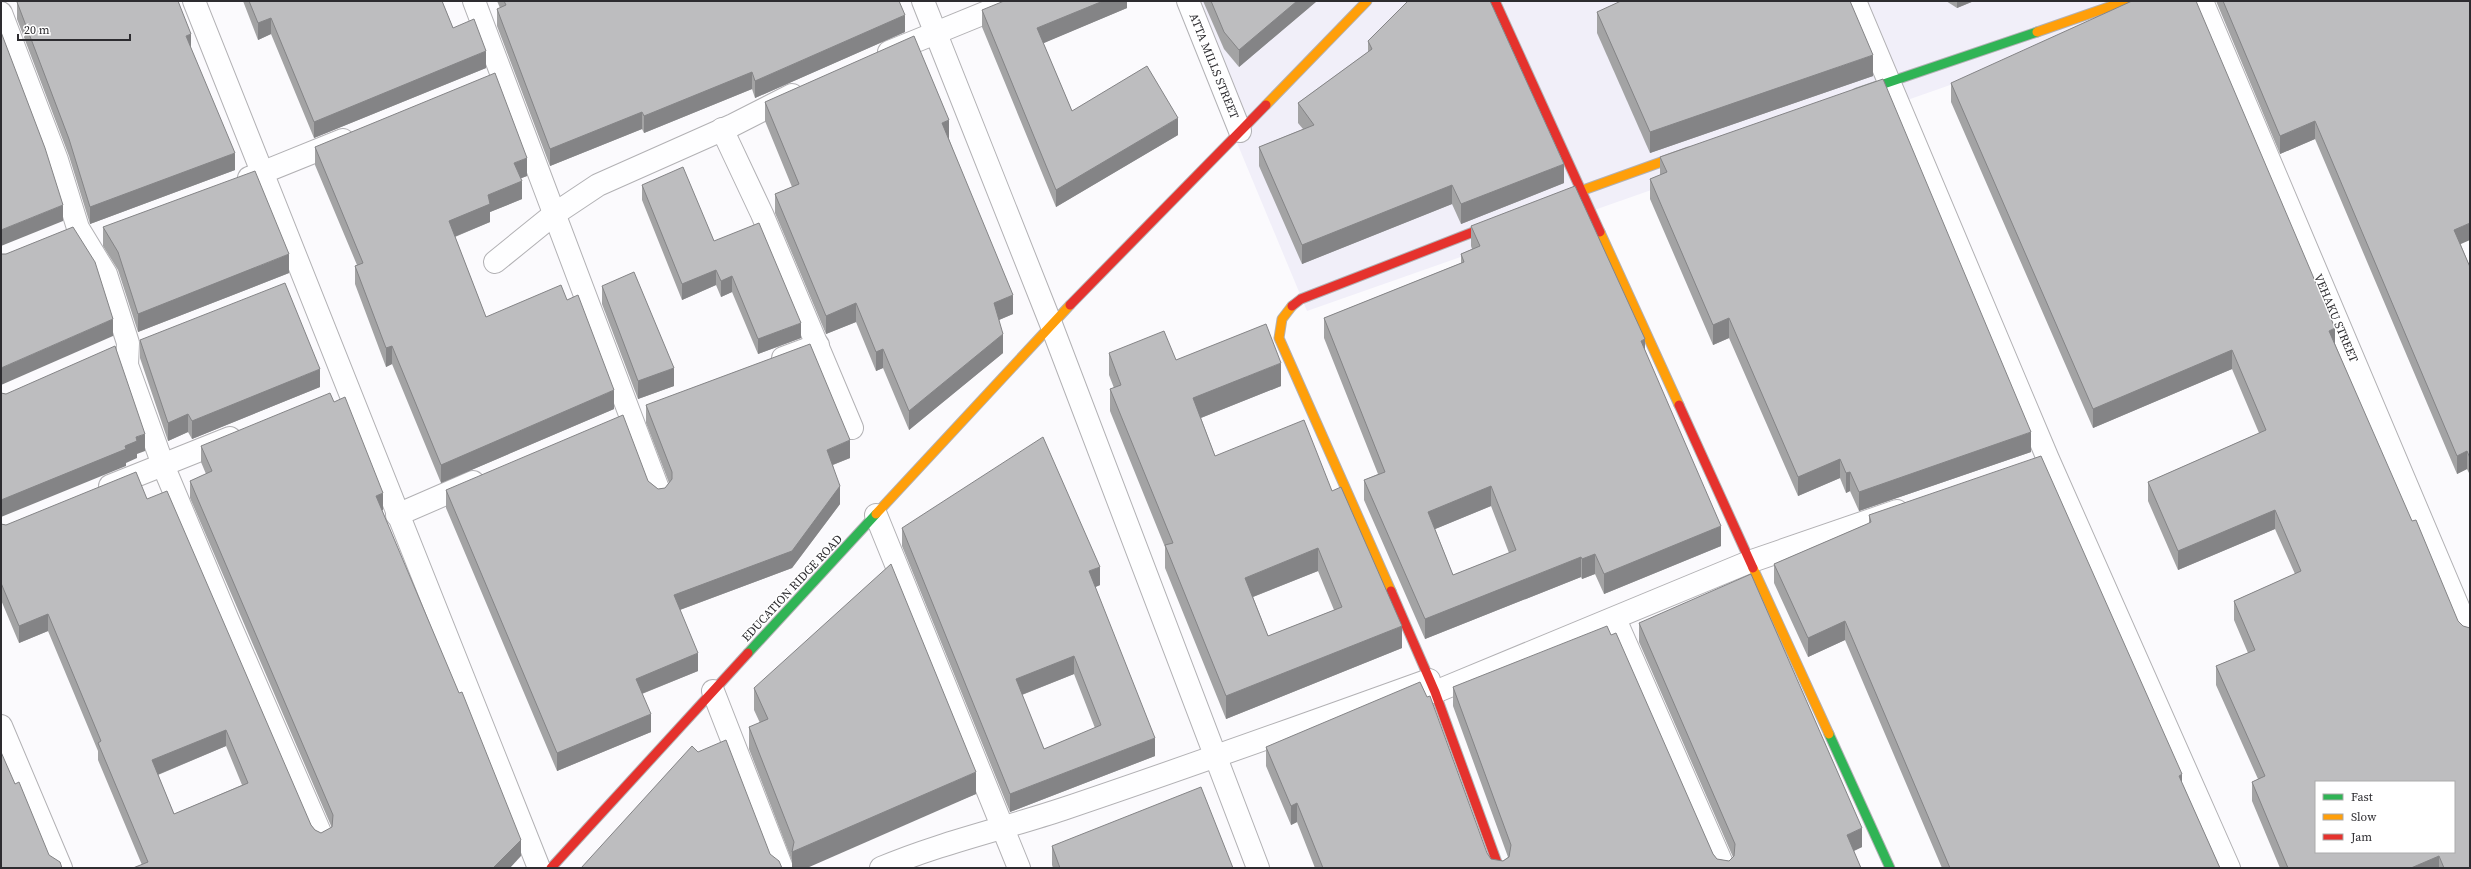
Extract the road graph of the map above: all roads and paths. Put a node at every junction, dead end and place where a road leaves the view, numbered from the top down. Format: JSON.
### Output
{"nodes":[{"id":1,"x":194,"y":1,"type":"edge"},
{"id":2,"x":474,"y":1,"type":"edge"},
{"id":3,"x":924,"y":1,"type":"edge"},
{"id":4,"x":1014,"y":1,"type":"edge"},
{"id":5,"x":1188,"y":1,"type":"edge"},
{"id":6,"x":1367,"y":1,"type":"edge"},
{"id":7,"x":1495,"y":1,"type":"edge"},
{"id":8,"x":1855,"y":1,"type":"edge"},
{"id":9,"x":2126,"y":1,"type":"edge"},
{"id":10,"x":2202,"y":1,"type":"edge"},
{"id":11,"x":7,"y":9,"type":"edge"},
{"id":12,"x":936,"y":32,"type":"junction"},
{"id":13,"x":870,"y":60,"type":"edge"},
{"id":14,"x":1888,"y":82,"type":"junction"},
{"id":15,"x":812,"y":86,"type":"edge"},
{"id":16,"x":1851,"y":95,"type":"edge"},
{"id":17,"x":722,"y":129,"type":"junction"},
{"id":18,"x":363,"y":131,"type":"edge"},
{"id":19,"x":1240,"y":132,"type":"junction"},
{"id":20,"x":1701,"y":148,"type":"edge"},
{"id":21,"x":262,"y":173,"type":"junction"},
{"id":22,"x":232,"y":184,"type":"edge"},
{"id":23,"x":1582,"y":190,"type":"junction"},
{"id":24,"x":1537,"y":207,"type":"edge"},
{"id":25,"x":553,"y":215,"type":"junction"},
{"id":26,"x":1508,"y":218,"type":"edge"},
{"id":27,"x":107,"y":231,"type":"edge"},
{"id":28,"x":81,"y":234,"type":"junction"},
{"id":29,"x":57,"y":237,"type":"edge"},
{"id":30,"x":495,"y":262,"type":"dead end"},
{"id":31,"x":1051,"y":324,"type":"junction"},
{"id":32,"x":818,"y":345,"type":"junction"},
{"id":33,"x":767,"y":364,"type":"edge"},
{"id":34,"x":651,"y":408,"type":"edge"},
{"id":35,"x":622,"y":419,"type":"junction"},
{"id":36,"x":852,"y":428,"type":"dead end"},
{"id":37,"x":251,"y":429,"type":"edge"},
{"id":38,"x":2048,"y":459,"type":"junction"},
{"id":39,"x":163,"y":465,"type":"junction"},
{"id":40,"x":2025,"y":467,"type":"edge"},
{"id":41,"x":491,"y":475,"type":"edge"},
{"id":42,"x":89,"y":494,"type":"edge"},
{"id":43,"x":660,"y":494,"type":"edge"},
{"id":44,"x":1913,"y":505,"type":"edge"},
{"id":45,"x":397,"y":515,"type":"junction"},
{"id":46,"x":876,"y":515,"type":"junction"},
{"id":47,"x":1749,"y":562,"type":"junction"},
{"id":48,"x":1615,"y":619,"type":"junction"},
{"id":49,"x":2470,"y":635,"type":"edge"},
{"id":50,"x":1432,"y":686,"type":"junction"},
{"id":51,"x":713,"y":691,"type":"junction"},
{"id":52,"x":1,"y":726,"type":"edge"},
{"id":53,"x":1215,"y":758,"type":"junction"},
{"id":54,"x":1003,"y":829,"type":"junction"},
{"id":55,"x":322,"y":837,"type":"edge"},
{"id":56,"x":61,"y":868,"type":"edge"},
{"id":57,"x":539,"y":868,"type":"edge"},
{"id":58,"x":551,"y":868,"type":"edge"},
{"id":59,"x":782,"y":868,"type":"edge"},
{"id":60,"x":881,"y":868,"type":"edge"},
{"id":61,"x":1019,"y":868,"type":"edge"},
{"id":62,"x":1258,"y":868,"type":"edge"},
{"id":63,"x":1499,"y":868,"type":"edge"},
{"id":64,"x":1724,"y":868,"type":"edge"},
{"id":65,"x":1890,"y":868,"type":"edge"},
{"id":66,"x":2229,"y":868,"type":"edge"}],
"edges":[{"from":1,"to":21,"type":"street"},
{"from":2,"to":25,"type":"street"},
{"from":3,"to":12,"type":"street"},
{"from":4,"to":12,"type":"street"},
{"from":5,"to":19,"type":"street","name":"ATTA MILLS STREET"},
{"from":6,"to":19,"type":"street","name":"EDUCATION RIDGE ROAD"},
{"from":7,"to":23,"type":"street"},
{"from":8,"to":14,"type":"street"},
{"from":9,"to":14,"type":"street"},
{"from":10,"to":49,"type":"street","name":"VEHAKU STREET"},
{"from":11,"to":28,"type":"street"},
{"from":12,"to":13,"type":"street"},
{"from":12,"to":31,"type":"street"},
{"from":14,"to":16,"type":"street"},
{"from":14,"to":38,"type":"street"},
{"from":15,"to":17,"type":"street"},
{"from":17,"to":25,"type":"street"},
{"from":17,"to":32,"type":"street"},
{"from":18,"to":21,"type":"street"},
{"from":19,"to":31,"type":"street","name":"EDUCATION RIDGE ROAD"},
{"from":20,"to":23,"type":"street"},
{"from":21,"to":22,"type":"street"},
{"from":21,"to":45,"type":"street"},
{"from":23,"to":24,"type":"street"},
{"from":23,"to":47,"type":"street"},
{"from":25,"to":30,"type":"street"},
{"from":25,"to":35,"type":"street"},
{"from":26,"to":50,"type":"street"},
{"from":27,"to":28,"type":"street"},
{"from":28,"to":29,"type":"street"},
{"from":28,"to":39,"type":"street"},
{"from":31,"to":46,"type":"street","name":"EDUCATION RIDGE ROAD"},
{"from":31,"to":53,"type":"street"},
{"from":32,"to":33,"type":"street"},
{"from":32,"to":36,"type":"street"},
{"from":34,"to":35,"type":"street"},
{"from":35,"to":43,"type":"street"},
{"from":37,"to":39,"type":"street"},
{"from":38,"to":40,"type":"street"},
{"from":38,"to":66,"type":"street"},
{"from":39,"to":42,"type":"street"},
{"from":39,"to":55,"type":"street"},
{"from":41,"to":45,"type":"street"},
{"from":44,"to":47,"type":"street"},
{"from":45,"to":57,"type":"street"},
{"from":46,"to":51,"type":"street","name":"EDUCATION RIDGE ROAD"},
{"from":46,"to":54,"type":"street"},
{"from":47,"to":48,"type":"street"},
{"from":47,"to":65,"type":"street"},
{"from":48,"to":50,"type":"street"},
{"from":48,"to":64,"type":"street"},
{"from":50,"to":53,"type":"street"},
{"from":50,"to":63,"type":"street"},
{"from":51,"to":58,"type":"street","name":"EDUCATION RIDGE ROAD"},
{"from":51,"to":59,"type":"street"},
{"from":52,"to":56,"type":"street"},
{"from":53,"to":54,"type":"street"},
{"from":53,"to":62,"type":"street"},
{"from":54,"to":60,"type":"street"},
{"from":54,"to":61,"type":"street"}]}
